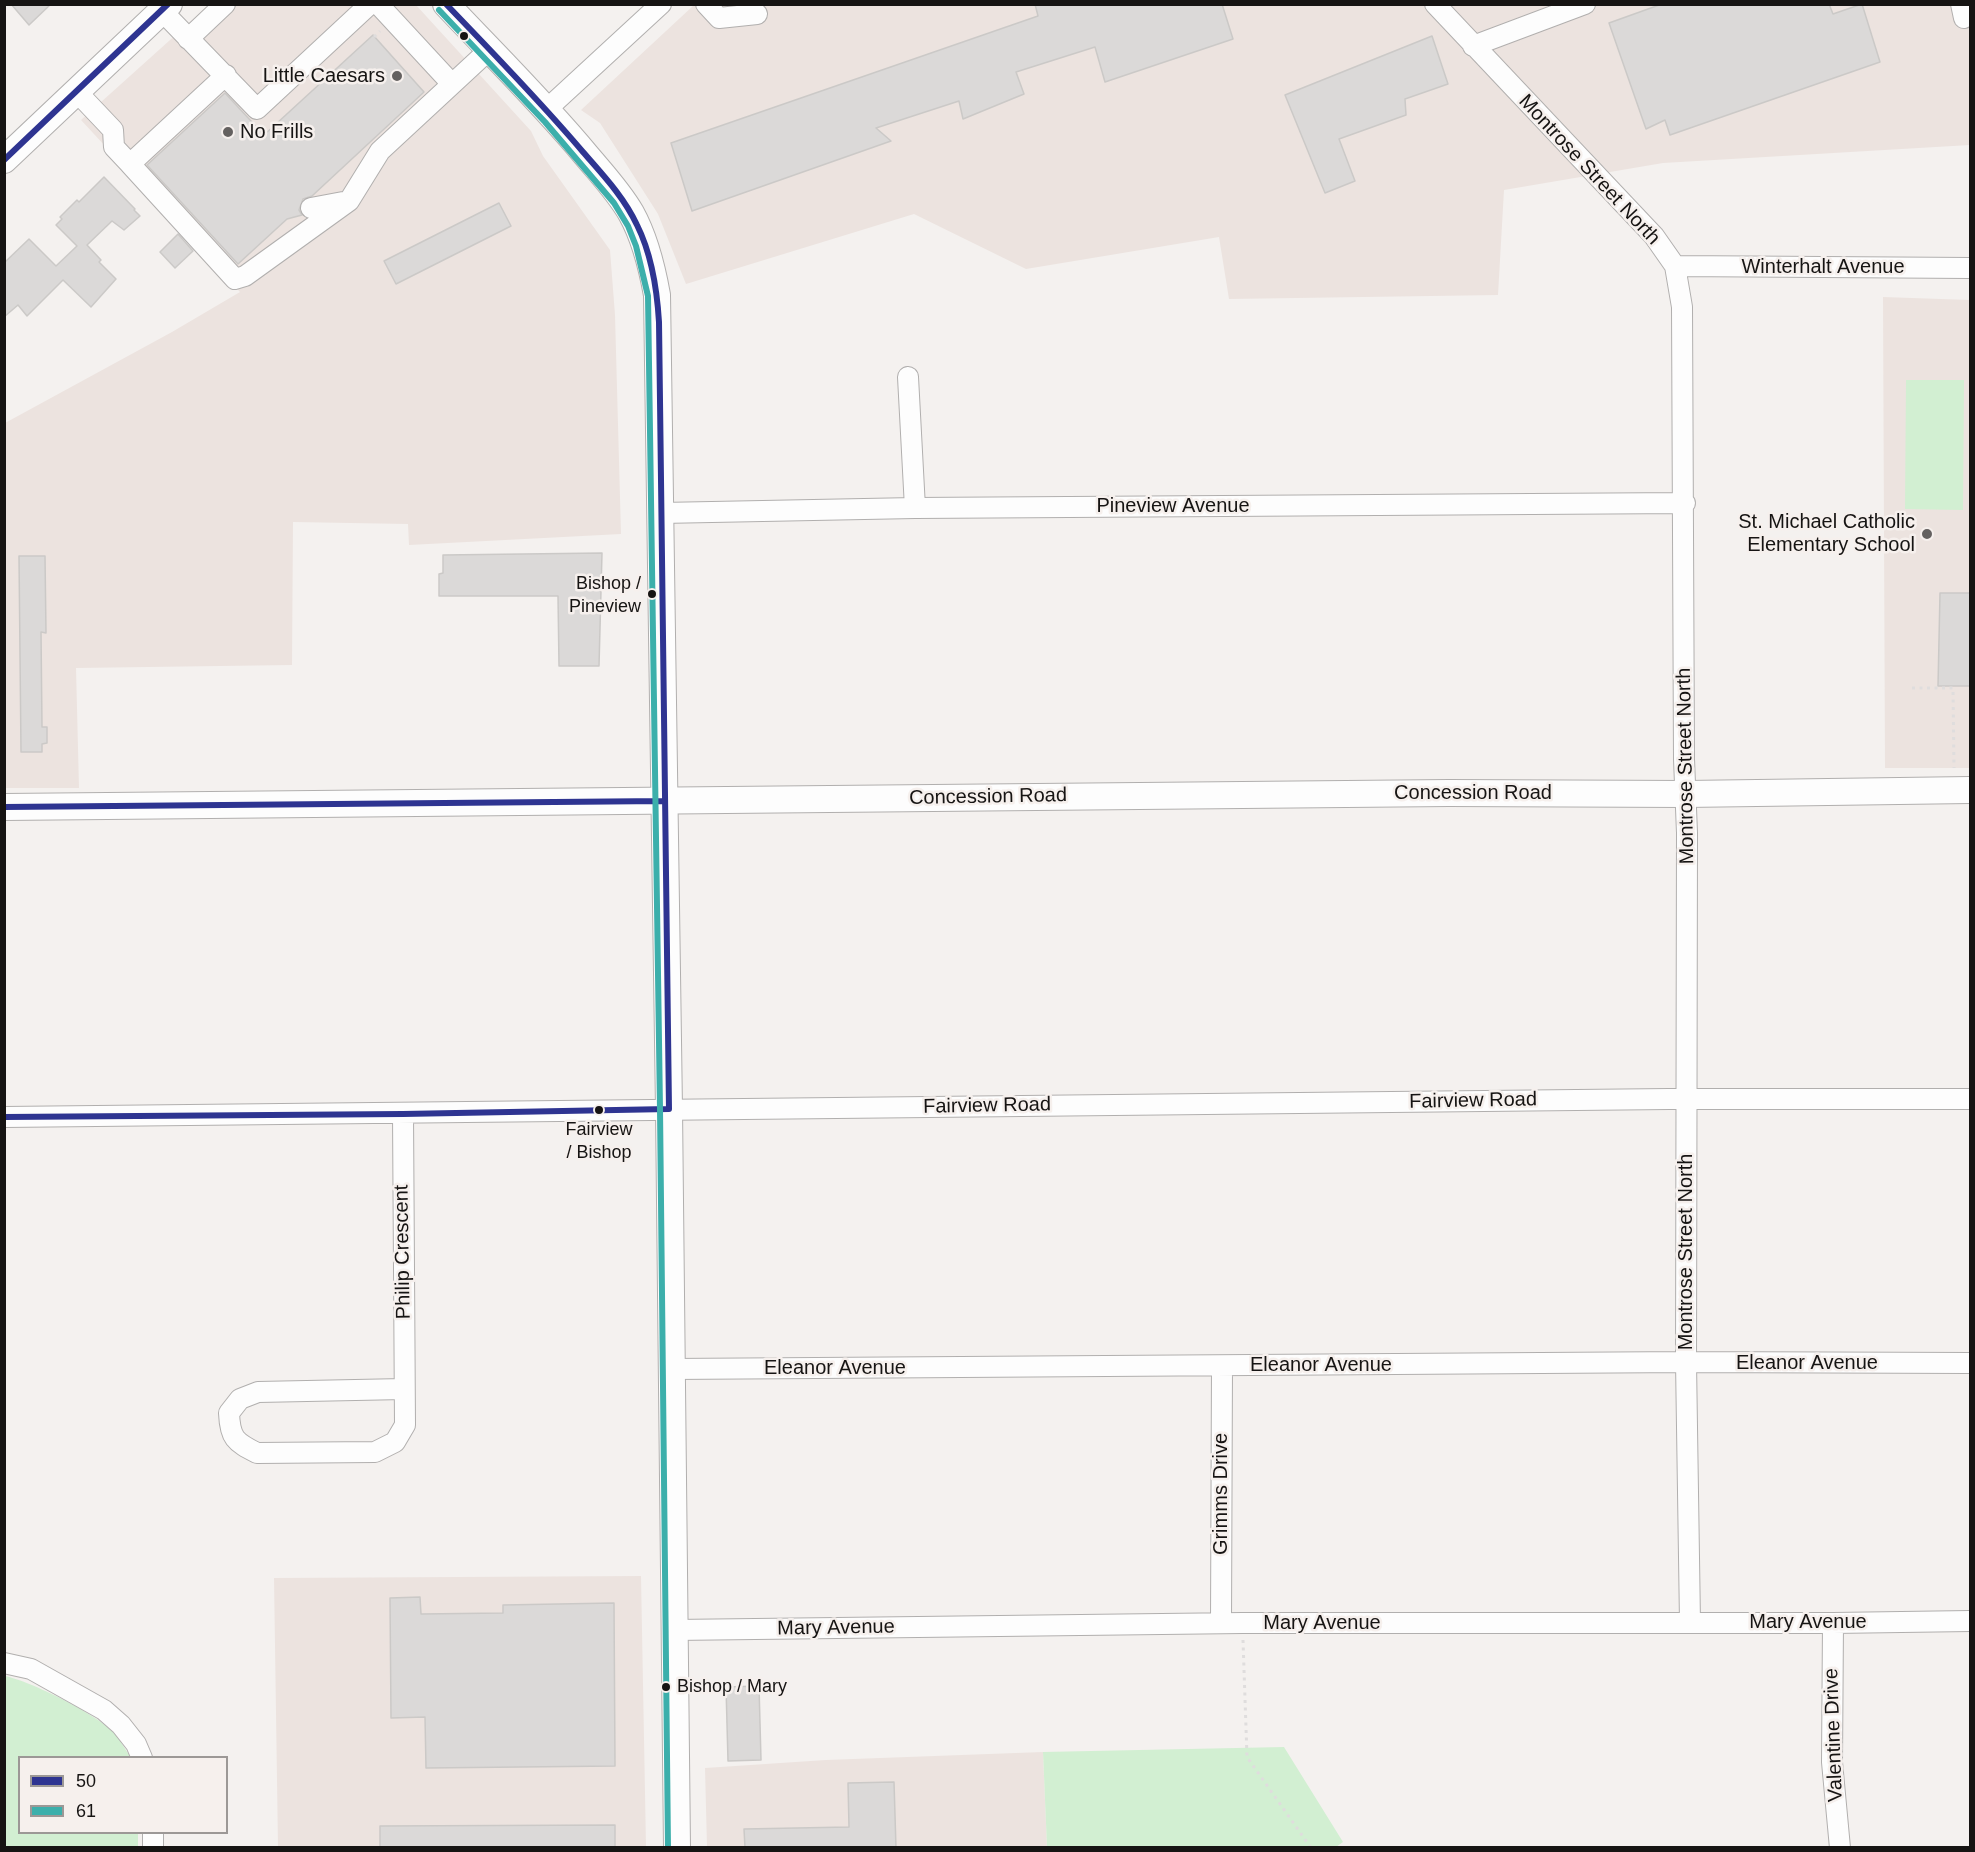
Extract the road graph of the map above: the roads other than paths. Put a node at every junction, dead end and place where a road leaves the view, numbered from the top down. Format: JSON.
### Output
{"nodes":[{"id":1,"x":225,"y":4,"type":"edge"},
{"id":2,"x":370,"y":4,"type":"edge"},
{"id":3,"x":378,"y":4,"type":"edge"},
{"id":4,"x":446,"y":4,"type":"edge"},
{"id":5,"x":661,"y":4,"type":"edge"},
{"id":6,"x":706,"y":4,"type":"edge"},
{"id":7,"x":1435,"y":4,"type":"edge"},
{"id":8,"x":1585,"y":4,"type":"edge"},
{"id":9,"x":160,"y":8,"type":"edge"},
{"id":10,"x":757,"y":14,"type":"dead end"},
{"id":11,"x":188,"y":39,"type":"junction"},
{"id":12,"x":1473,"y":46,"type":"junction"},
{"id":13,"x":489,"y":50,"type":"junction"},
{"id":14,"x":226,"y":75,"type":"junction"},
{"id":15,"x":452,"y":84,"type":"junction"},
{"id":16,"x":76,"y":91,"type":"junction"},
{"id":17,"x":547,"y":109,"type":"junction"},
{"id":18,"x":4,"y":160,"type":"edge"},
{"id":19,"x":130,"y":164,"type":"junction"},
{"id":20,"x":349,"y":201,"type":"junction"},
{"id":21,"x":311,"y":208,"type":"dead end"},
{"id":22,"x":1675,"y":266,"type":"junction"},
{"id":23,"x":1971,"y":268,"type":"edge"},
{"id":24,"x":908,"y":377,"type":"dead end"},
{"id":25,"x":1685,"y":504,"type":"junction"},
{"id":26,"x":915,"y":508,"type":"junction"},
{"id":27,"x":661,"y":513,"type":"junction"},
{"id":28,"x":1971,"y":790,"type":"edge"},
{"id":29,"x":1686,"y":794,"type":"junction"},
{"id":30,"x":664,"y":801,"type":"junction"},
{"id":31,"x":4,"y":807,"type":"edge"},
{"id":32,"x":1686,"y":1099,"type":"junction"},
{"id":33,"x":1971,"y":1099,"type":"edge"},
{"id":34,"x":669,"y":1109,"type":"junction"},
{"id":35,"x":403,"y":1114,"type":"junction"},
{"id":36,"x":4,"y":1117,"type":"edge"},
{"id":37,"x":1686,"y":1362,"type":"junction"},
{"id":38,"x":1971,"y":1364,"type":"edge"},
{"id":39,"x":1222,"y":1366,"type":"junction"},
{"id":40,"x":671,"y":1369,"type":"junction"},
{"id":41,"x":404,"y":1389,"type":"junction"},
{"id":42,"x":1971,"y":1621,"type":"edge"},
{"id":43,"x":1690,"y":1622,"type":"junction"},
{"id":44,"x":1221,"y":1623,"type":"junction"},
{"id":45,"x":1833,"y":1623,"type":"junction"},
{"id":46,"x":674,"y":1630,"type":"junction"},
{"id":47,"x":4,"y":1664,"type":"edge"},
{"id":48,"x":141,"y":1756,"type":"edge"},
{"id":49,"x":676,"y":1848,"type":"edge"},
{"id":50,"x":1840,"y":1848,"type":"edge"}],
"edges":[{"from":1,"to":11,"type":"street"},
{"from":2,"to":14,"type":"street"},
{"from":3,"to":15,"type":"street"},
{"from":4,"to":13,"type":"main road"},
{"from":5,"to":17,"type":"street"},
{"from":6,"to":10,"type":"street"},
{"from":7,"to":12,"type":"street","name":"Montrose Street North"},
{"from":8,"to":12,"type":"street"},
{"from":9,"to":11,"type":"street"},
{"from":9,"to":16,"type":"main road"},
{"from":11,"to":14,"type":"street"},
{"from":12,"to":22,"type":"street","name":"Montrose Street North"},
{"from":13,"to":15,"type":"street"},
{"from":13,"to":17,"type":"main road"},
{"from":14,"to":19,"type":"street"},
{"from":15,"to":20,"type":"street"},
{"from":16,"to":18,"type":"main road"},
{"from":16,"to":19,"type":"street"},
{"from":17,"to":27,"type":"main road"},
{"from":19,"to":20,"type":"street"},
{"from":20,"to":21,"type":"street"},
{"from":22,"to":23,"type":"street","name":"Winterhalt Avenue"},
{"from":22,"to":25,"type":"street","name":"Montrose Street North"},
{"from":24,"to":26,"type":"street"},
{"from":25,"to":26,"type":"street","name":"Pineview Avenue"},
{"from":25,"to":29,"type":"street","name":"Montrose Street North"},
{"from":26,"to":27,"type":"street","name":"Pineview Avenue"},
{"from":27,"to":30,"type":"main road"},
{"from":28,"to":29,"type":"main road","name":"Concession Road"},
{"from":29,"to":30,"type":"main road","name":"Concession Road"},
{"from":29,"to":32,"type":"street","name":"Montrose Street North"},
{"from":30,"to":31,"type":"main road","name":"Concession Road"},
{"from":30,"to":34,"type":"main road"},
{"from":32,"to":33,"type":"street","name":"Fairview Road"},
{"from":32,"to":34,"type":"street","name":"Fairview Road"},
{"from":32,"to":37,"type":"street","name":"Montrose Street North"},
{"from":34,"to":35,"type":"street","name":"Fairview Road"},
{"from":34,"to":40,"type":"main road"},
{"from":35,"to":36,"type":"street","name":"Fairview Road"},
{"from":35,"to":41,"type":"street","name":"Philip Crescent"},
{"from":37,"to":38,"type":"street","name":"Eleanor Avenue"},
{"from":37,"to":39,"type":"street","name":"Eleanor Avenue"},
{"from":37,"to":43,"type":"street","name":"Montrose Street North"},
{"from":39,"to":40,"type":"street","name":"Eleanor Avenue"},
{"from":39,"to":44,"type":"street","name":"Grimms Drive"},
{"from":40,"to":46,"type":"main road"},
{"from":41,"to":41,"type":"street","name":"Philip Crescent"},
{"from":42,"to":45,"type":"street","name":"Mary Avenue"},
{"from":43,"to":44,"type":"street","name":"Mary Avenue"},
{"from":43,"to":45,"type":"street","name":"Mary Avenue"},
{"from":44,"to":46,"type":"street","name":"Mary Avenue"},
{"from":45,"to":50,"type":"street","name":"Valentine Drive"},
{"from":46,"to":49,"type":"main road"},
{"from":47,"to":48,"type":"street"}]}
